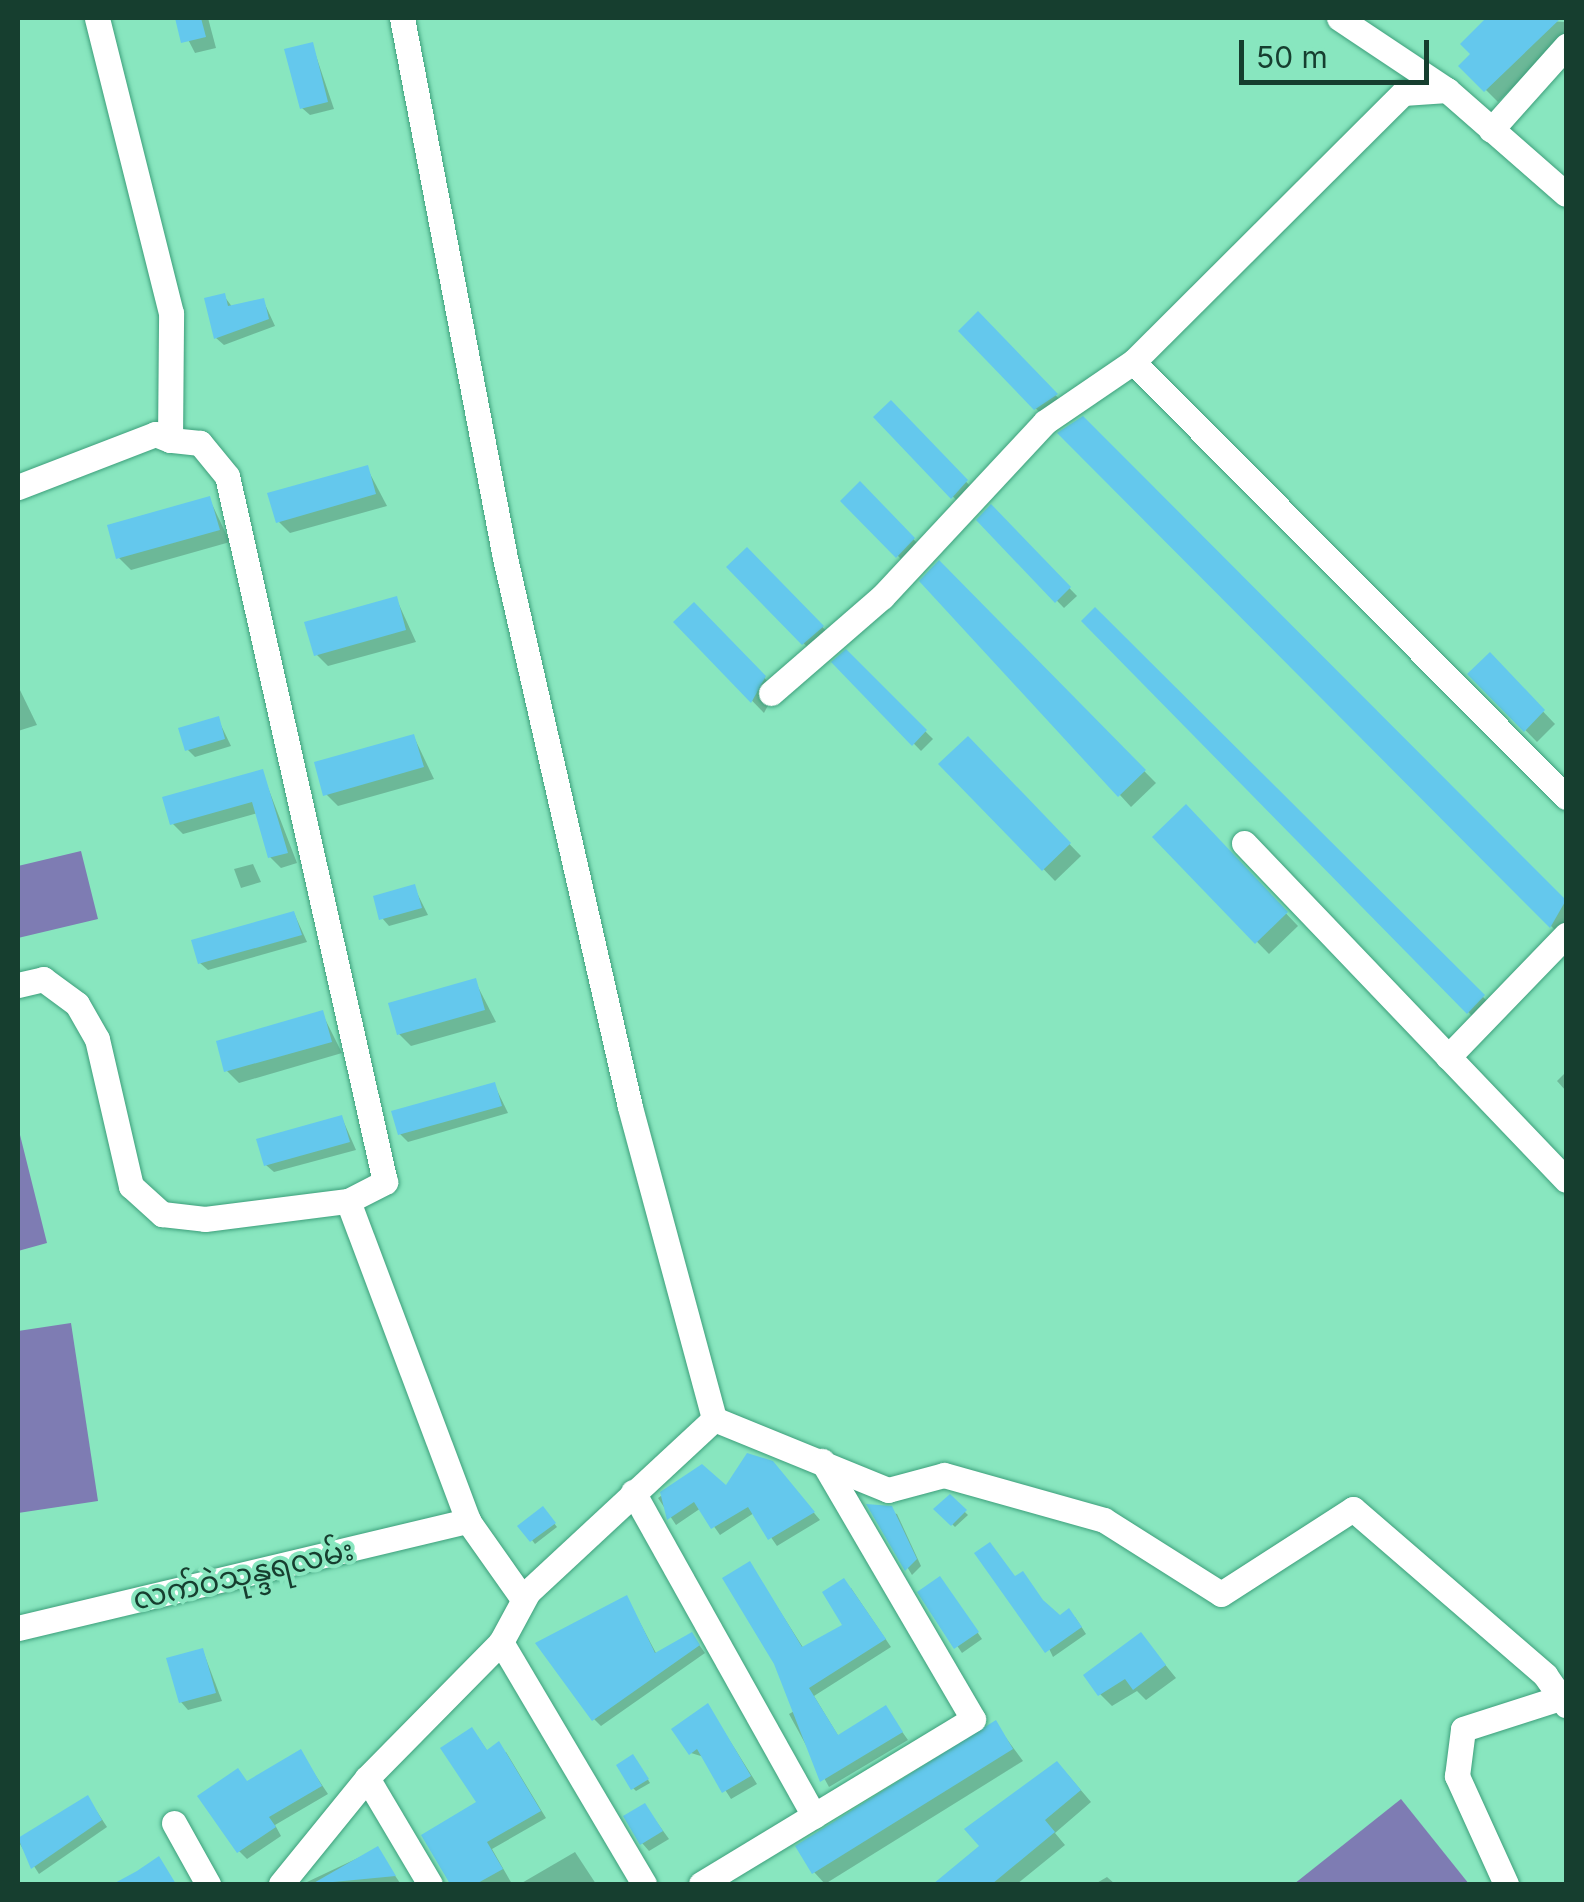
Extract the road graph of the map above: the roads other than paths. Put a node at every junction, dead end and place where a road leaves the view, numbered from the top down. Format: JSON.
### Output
{"nodes":[{"id":1,"x":97,"y":18,"type":"edge"},
{"id":2,"x":402,"y":18,"type":"edge"},
{"id":3,"x":1339,"y":18,"type":"edge"},
{"id":4,"x":1566,"y":46,"type":"edge"},
{"id":5,"x":1448,"y":90,"type":"junction"},
{"id":6,"x":1491,"y":130,"type":"junction"},
{"id":7,"x":1566,"y":194,"type":"edge"},
{"id":8,"x":1134,"y":362,"type":"junction"},
{"id":9,"x":170,"y":440,"type":"junction"},
{"id":10,"x":18,"y":487,"type":"edge"},
{"id":11,"x":771,"y":694,"type":"dead end"},
{"id":12,"x":1566,"y":798,"type":"edge"},
{"id":13,"x":1244,"y":843,"type":"dead end"},
{"id":14,"x":1566,"y":935,"type":"edge"},
{"id":15,"x":18,"y":984,"type":"edge"},
{"id":16,"x":1448,"y":1057,"type":"junction"},
{"id":17,"x":1566,"y":1180,"type":"edge"},
{"id":18,"x":348,"y":1201,"type":"junction"},
{"id":19,"x":714,"y":1419,"type":"junction"},
{"id":20,"x":822,"y":1461,"type":"junction"},
{"id":21,"x":633,"y":1492,"type":"junction"},
{"id":22,"x":468,"y":1521,"type":"junction"},
{"id":23,"x":524,"y":1599,"type":"junction"},
{"id":24,"x":18,"y":1628,"type":"edge"},
{"id":25,"x":501,"y":1642,"type":"junction"},
{"id":26,"x":1564,"y":1701,"type":"edge"},
{"id":27,"x":367,"y":1778,"type":"junction"},
{"id":28,"x":814,"y":1816,"type":"junction"},
{"id":29,"x":174,"y":1822,"type":"dead end"},
{"id":30,"x":208,"y":1884,"type":"edge"},
{"id":31,"x":281,"y":1884,"type":"edge"},
{"id":32,"x":430,"y":1884,"type":"edge"},
{"id":33,"x":644,"y":1884,"type":"edge"},
{"id":34,"x":702,"y":1884,"type":"edge"},
{"id":35,"x":1506,"y":1884,"type":"edge"}],
"edges":[{"from":1,"to":9,"type":"street"},
{"from":2,"to":19,"type":"street"},
{"from":3,"to":5,"type":"street"},
{"from":4,"to":6,"type":"street"},
{"from":5,"to":6,"type":"street"},
{"from":5,"to":8,"type":"street"},
{"from":6,"to":7,"type":"street"},
{"from":8,"to":11,"type":"street"},
{"from":8,"to":12,"type":"street"},
{"from":9,"to":10,"type":"street"},
{"from":9,"to":18,"type":"street"},
{"from":13,"to":16,"type":"street"},
{"from":14,"to":16,"type":"street"},
{"from":15,"to":18,"type":"street"},
{"from":16,"to":17,"type":"street"},
{"from":18,"to":22,"type":"street"},
{"from":19,"to":20,"type":"street"},
{"from":19,"to":21,"type":"street"},
{"from":20,"to":26,"type":"street"},
{"from":20,"to":28,"type":"street"},
{"from":21,"to":23,"type":"street"},
{"from":21,"to":28,"type":"street"},
{"from":22,"to":23,"type":"street"},
{"from":22,"to":24,"type":"street","name":"လက်ဝဲသုန္ဒရလမ်း"},
{"from":23,"to":25,"type":"street"},
{"from":25,"to":27,"type":"street"},
{"from":25,"to":33,"type":"street"},
{"from":26,"to":35,"type":"street"},
{"from":27,"to":31,"type":"street"},
{"from":27,"to":32,"type":"street"},
{"from":28,"to":34,"type":"street"},
{"from":29,"to":30,"type":"street"}]}
